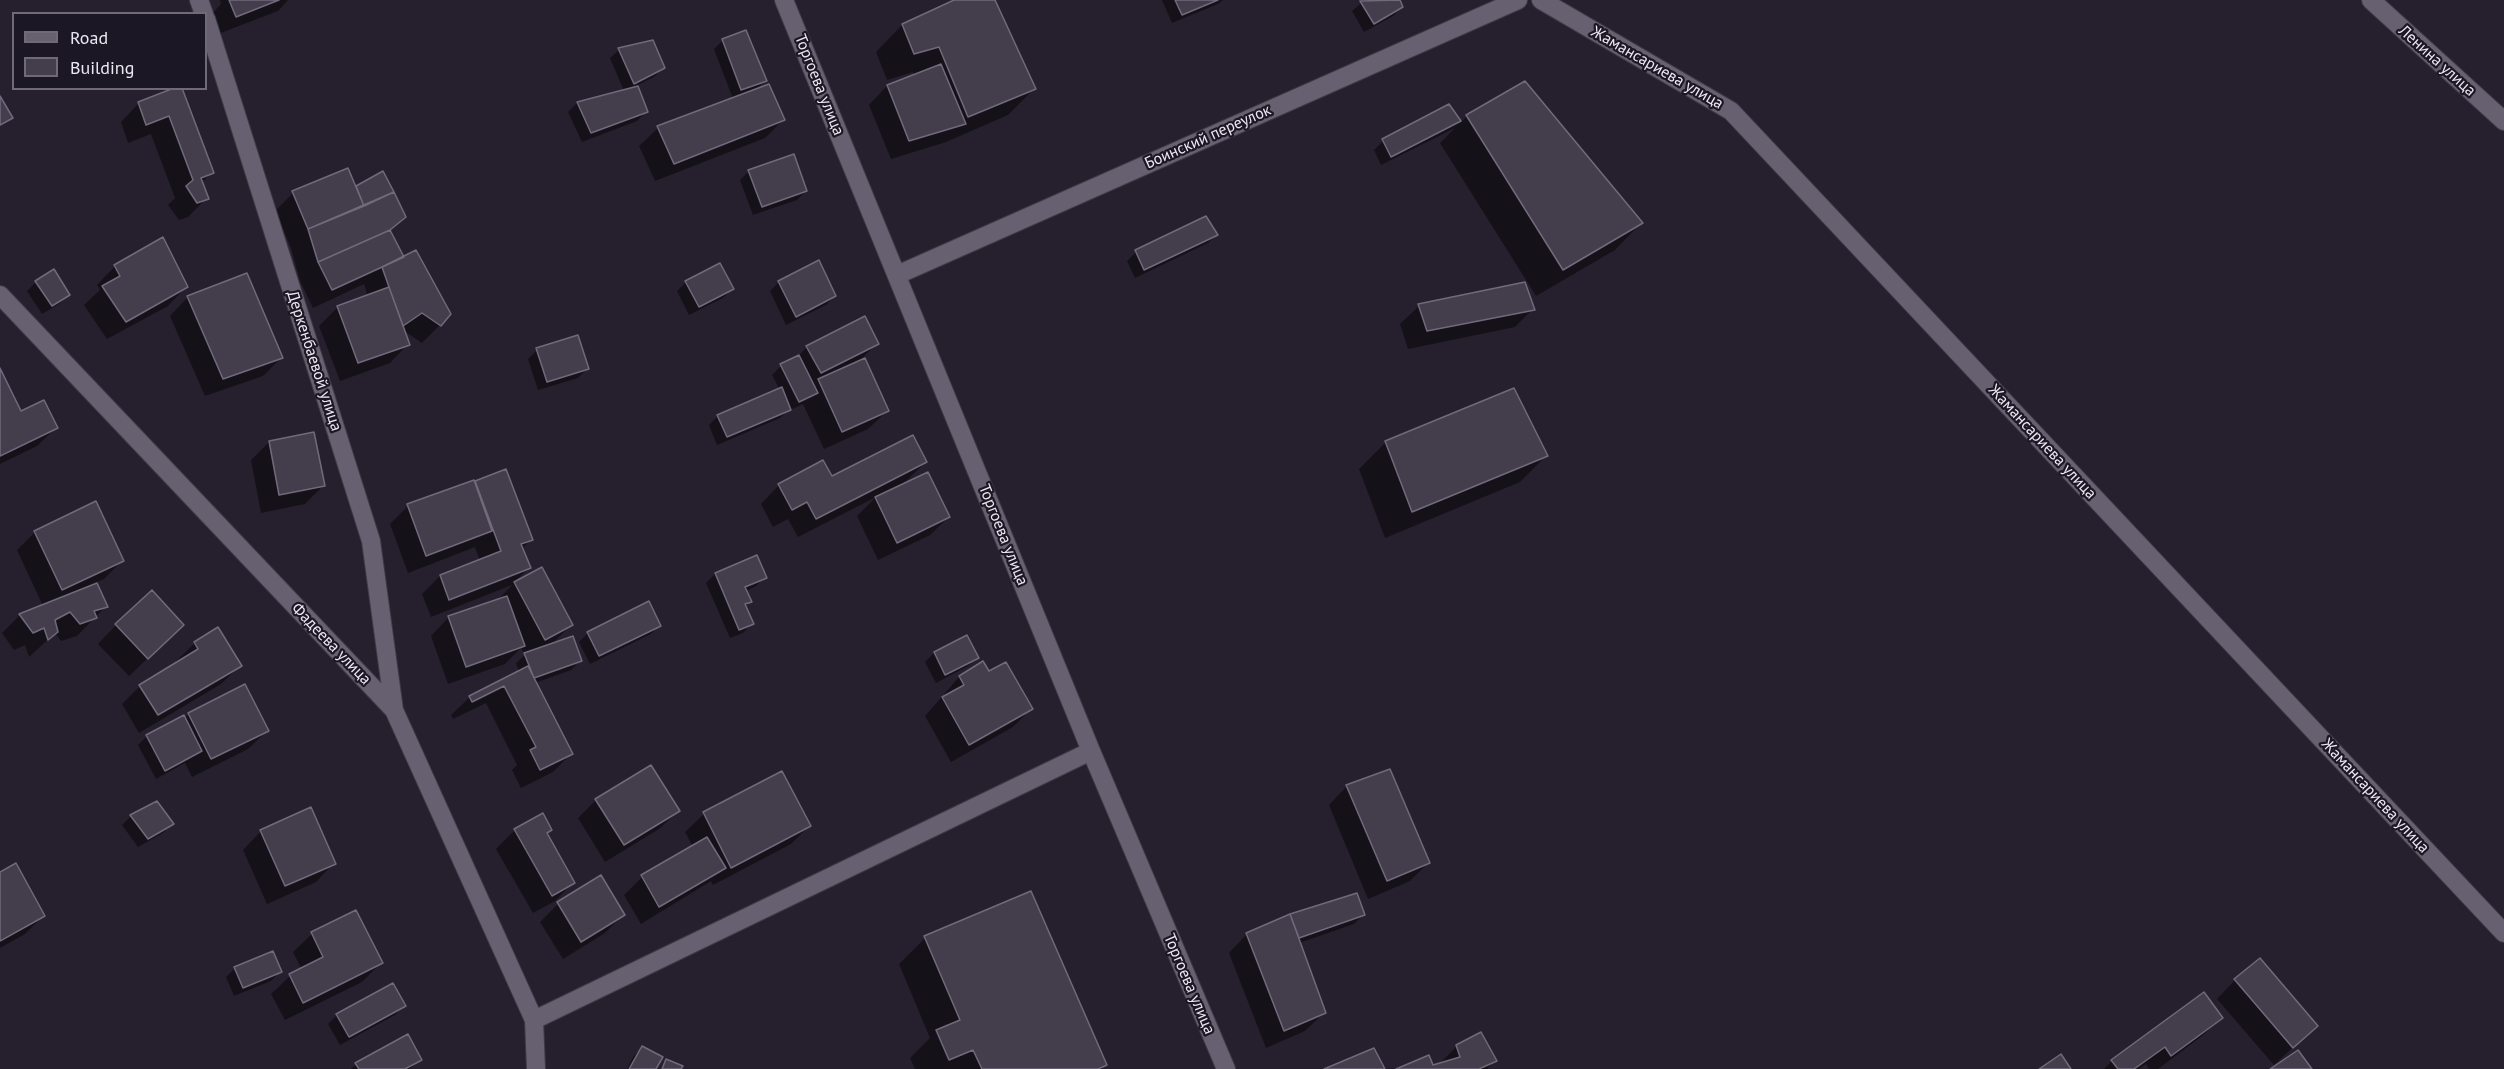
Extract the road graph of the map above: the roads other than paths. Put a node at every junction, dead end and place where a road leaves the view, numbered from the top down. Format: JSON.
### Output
{"nodes":[{"id":1,"x":784,"y":0,"type":"edge"},
{"id":2,"x":1518,"y":0,"type":"edge"},
{"id":3,"x":1541,"y":0,"type":"edge"},
{"id":4,"x":2371,"y":0,"type":"edge"},
{"id":5,"x":207,"y":22,"type":"edge"},
{"id":6,"x":2504,"y":121,"type":"edge"},
{"id":7,"x":897,"y":275,"type":"junction"},
{"id":8,"x":0,"y":295,"type":"edge"},
{"id":9,"x":394,"y":710,"type":"junction"},
{"id":10,"x":1090,"y":751,"type":"junction"},
{"id":11,"x":2501,"y":925,"type":"edge"},
{"id":12,"x":534,"y":1020,"type":"junction"},
{"id":13,"x":536,"y":1069,"type":"edge"},
{"id":14,"x":1226,"y":1069,"type":"edge"}],
"edges":[{"from":1,"to":7,"type":"street","name":"Торгоева улица"},
{"from":2,"to":7,"type":"street","name":"Боинский переулок"},
{"from":3,"to":11,"type":"street","name":"Жамансариева улица"},
{"from":4,"to":6,"type":"street","name":"Ленина улица"},
{"from":5,"to":9,"type":"street","name":"Деркенбаевой улица"},
{"from":7,"to":10,"type":"street","name":"Торгоева улица"},
{"from":8,"to":9,"type":"street","name":"Фадеева улица"},
{"from":9,"to":12,"type":"street","name":"Фадеева улица"},
{"from":10,"to":12,"type":"street"},
{"from":10,"to":14,"type":"street","name":"Торгоева улица"},
{"from":12,"to":13,"type":"street","name":"Фадеева улица"}]}
